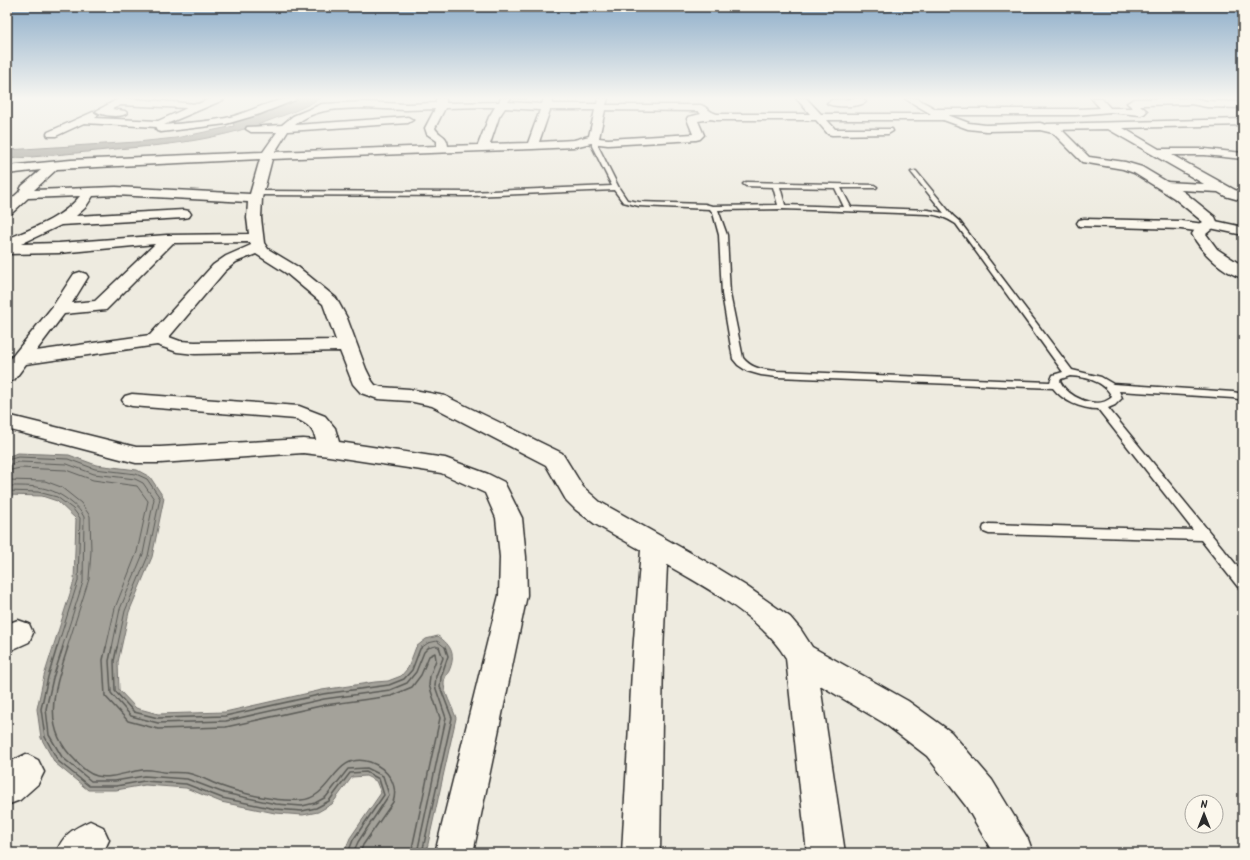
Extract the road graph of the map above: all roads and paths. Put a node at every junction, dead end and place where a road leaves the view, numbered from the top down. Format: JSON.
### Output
{"nodes":[{"id":1,"x":278,"y":138,"type":"edge"},
{"id":2,"x":342,"y":138,"type":"edge"},
{"id":3,"x":391,"y":138,"type":"edge"},
{"id":4,"x":439,"y":138,"type":"edge"},
{"id":5,"x":486,"y":138,"type":"edge"},
{"id":6,"x":535,"y":138,"type":"edge"},
{"id":7,"x":594,"y":138,"type":"edge"},
{"id":8,"x":626,"y":138,"type":"edge"},
{"id":9,"x":1064,"y":138,"type":"edge"},
{"id":10,"x":1133,"y":138,"type":"edge"},
{"id":11,"x":389,"y":141,"type":"junction"},
{"id":12,"x":593,"y":141,"type":"junction"},
{"id":13,"x":232,"y":144,"type":"dead end"},
{"id":14,"x":532,"y":146,"type":"junction"},
{"id":15,"x":483,"y":147,"type":"junction"},
{"id":16,"x":443,"y":149,"type":"junction"},
{"id":17,"x":1158,"y":152,"type":"junction"},
{"id":18,"x":333,"y":153,"type":"junction"},
{"id":19,"x":267,"y":155,"type":"junction"},
{"id":20,"x":1243,"y":156,"type":"edge"},
{"id":21,"x":214,"y":157,"type":"junction"},
{"id":22,"x":53,"y":166,"type":"junction"},
{"id":23,"x":7,"y":170,"type":"edge"},
{"id":24,"x":914,"y":172,"type":"dead end"},
{"id":25,"x":746,"y":184,"type":"dead end"},
{"id":26,"x":776,"y":185,"type":"junction"},
{"id":27,"x":837,"y":186,"type":"junction"},
{"id":28,"x":1166,"y":186,"type":"junction"},
{"id":29,"x":874,"y":187,"type":"dead end"},
{"id":30,"x":616,"y":188,"type":"junction"},
{"id":31,"x":1221,"y":188,"type":"junction"},
{"id":32,"x":86,"y":193,"type":"junction"},
{"id":33,"x":25,"y":194,"type":"junction"},
{"id":34,"x":255,"y":195,"type":"junction"},
{"id":35,"x":7,"y":196,"type":"edge"},
{"id":36,"x":1243,"y":196,"type":"edge"},
{"id":37,"x":782,"y":206,"type":"junction"},
{"id":38,"x":712,"y":208,"type":"junction"},
{"id":39,"x":848,"y":209,"type":"junction"},
{"id":40,"x":7,"y":210,"type":"edge"},
{"id":41,"x":184,"y":214,"type":"dead end"},
{"id":42,"x":951,"y":217,"type":"junction"},
{"id":43,"x":58,"y":221,"type":"junction"},
{"id":44,"x":1084,"y":223,"type":"dead end"},
{"id":45,"x":1207,"y":226,"type":"junction"},
{"id":46,"x":1243,"y":231,"type":"edge"},
{"id":47,"x":169,"y":239,"type":"junction"},
{"id":48,"x":258,"y":242,"type":"junction"},
{"id":49,"x":7,"y":245,"type":"edge"},
{"id":50,"x":7,"y":249,"type":"edge"},
{"id":51,"x":1243,"y":273,"type":"edge"},
{"id":52,"x":80,"y":277,"type":"dead end"},
{"id":53,"x":59,"y":309,"type":"junction"},
{"id":54,"x":157,"y":339,"type":"junction"},
{"id":55,"x":347,"y":345,"type":"junction"},
{"id":56,"x":21,"y":359,"type":"junction"},
{"id":57,"x":1069,"y":373,"type":"junction"},
{"id":58,"x":7,"y":376,"type":"edge"},
{"id":59,"x":1056,"y":385,"type":"junction"},
{"id":60,"x":1111,"y":387,"type":"junction"},
{"id":61,"x":1243,"y":397,"type":"edge"},
{"id":62,"x":132,"y":400,"type":"dead end"},
{"id":63,"x":1101,"y":406,"type":"junction"},
{"id":64,"x":7,"y":422,"type":"edge"},
{"id":65,"x":329,"y":448,"type":"junction"},
{"id":66,"x":989,"y":528,"type":"dead end"},
{"id":67,"x":1204,"y":536,"type":"junction"},
{"id":68,"x":655,"y":545,"type":"junction"},
{"id":69,"x":1243,"y":583,"type":"edge"},
{"id":70,"x":801,"y":657,"type":"junction"},
{"id":71,"x":454,"y":853,"type":"edge"},
{"id":72,"x":641,"y":853,"type":"edge"},
{"id":73,"x":826,"y":853,"type":"edge"},
{"id":74,"x":1014,"y":853,"type":"edge"}],
"edges":[{"from":1,"to":19,"type":"street"},
{"from":2,"to":18,"type":"street"},
{"from":3,"to":11,"type":"street"},
{"from":4,"to":16,"type":"street"},
{"from":5,"to":15,"type":"street"},
{"from":6,"to":14,"type":"street"},
{"from":7,"to":12,"type":"street"},
{"from":8,"to":12,"type":"street"},
{"from":9,"to":28,"type":"street"},
{"from":10,"to":17,"type":"street"},
{"from":11,"to":16,"type":"street"},
{"from":11,"to":18,"type":"street"},
{"from":12,"to":14,"type":"street"},
{"from":12,"to":30,"type":"lane"},
{"from":13,"to":21,"type":"street"},
{"from":14,"to":15,"type":"street"},
{"from":15,"to":16,"type":"street"},
{"from":17,"to":20,"type":"street"},
{"from":17,"to":31,"type":"street"},
{"from":18,"to":19,"type":"street"},
{"from":19,"to":21,"type":"street"},
{"from":19,"to":34,"type":"street"},
{"from":21,"to":22,"type":"street"},
{"from":22,"to":23,"type":"street"},
{"from":22,"to":33,"type":"street"},
{"from":24,"to":42,"type":"lane"},
{"from":25,"to":26,"type":"lane"},
{"from":26,"to":27,"type":"lane"},
{"from":26,"to":37,"type":"lane"},
{"from":27,"to":29,"type":"lane"},
{"from":27,"to":39,"type":"lane"},
{"from":28,"to":31,"type":"street"},
{"from":28,"to":45,"type":"street"},
{"from":30,"to":34,"type":"lane"},
{"from":30,"to":38,"type":"lane"},
{"from":31,"to":36,"type":"street"},
{"from":32,"to":33,"type":"street"},
{"from":32,"to":34,"type":"street"},
{"from":32,"to":43,"type":"street"},
{"from":33,"to":35,"type":"street"},
{"from":33,"to":40,"type":"street"},
{"from":34,"to":48,"type":"street"},
{"from":37,"to":38,"type":"lane"},
{"from":37,"to":39,"type":"lane"},
{"from":38,"to":59,"type":"lane"},
{"from":39,"to":42,"type":"lane"},
{"from":41,"to":43,"type":"street"},
{"from":42,"to":57,"type":"lane"},
{"from":43,"to":49,"type":"street"},
{"from":44,"to":45,"type":"street"},
{"from":45,"to":46,"type":"street"},
{"from":45,"to":51,"type":"street"},
{"from":47,"to":48,"type":"street"},
{"from":47,"to":50,"type":"street"},
{"from":47,"to":53,"type":"street"},
{"from":48,"to":54,"type":"street"},
{"from":48,"to":55,"type":"street"},
{"from":52,"to":53,"type":"street"},
{"from":53,"to":56,"type":"street"},
{"from":54,"to":55,"type":"street"},
{"from":54,"to":56,"type":"street"},
{"from":55,"to":68,"type":"street"},
{"from":56,"to":58,"type":"street"},
{"from":57,"to":59,"type":"lane"},
{"from":57,"to":60,"type":"lane"},
{"from":59,"to":63,"type":"lane"},
{"from":60,"to":61,"type":"lane"},
{"from":60,"to":63,"type":"lane"},
{"from":62,"to":65,"type":"street"},
{"from":63,"to":67,"type":"lane"},
{"from":64,"to":65,"type":"street"},
{"from":65,"to":71,"type":"street"},
{"from":66,"to":67,"type":"lane"},
{"from":67,"to":69,"type":"lane"},
{"from":68,"to":70,"type":"street"},
{"from":68,"to":72,"type":"street"},
{"from":70,"to":73,"type":"street"},
{"from":70,"to":74,"type":"street"}]}
